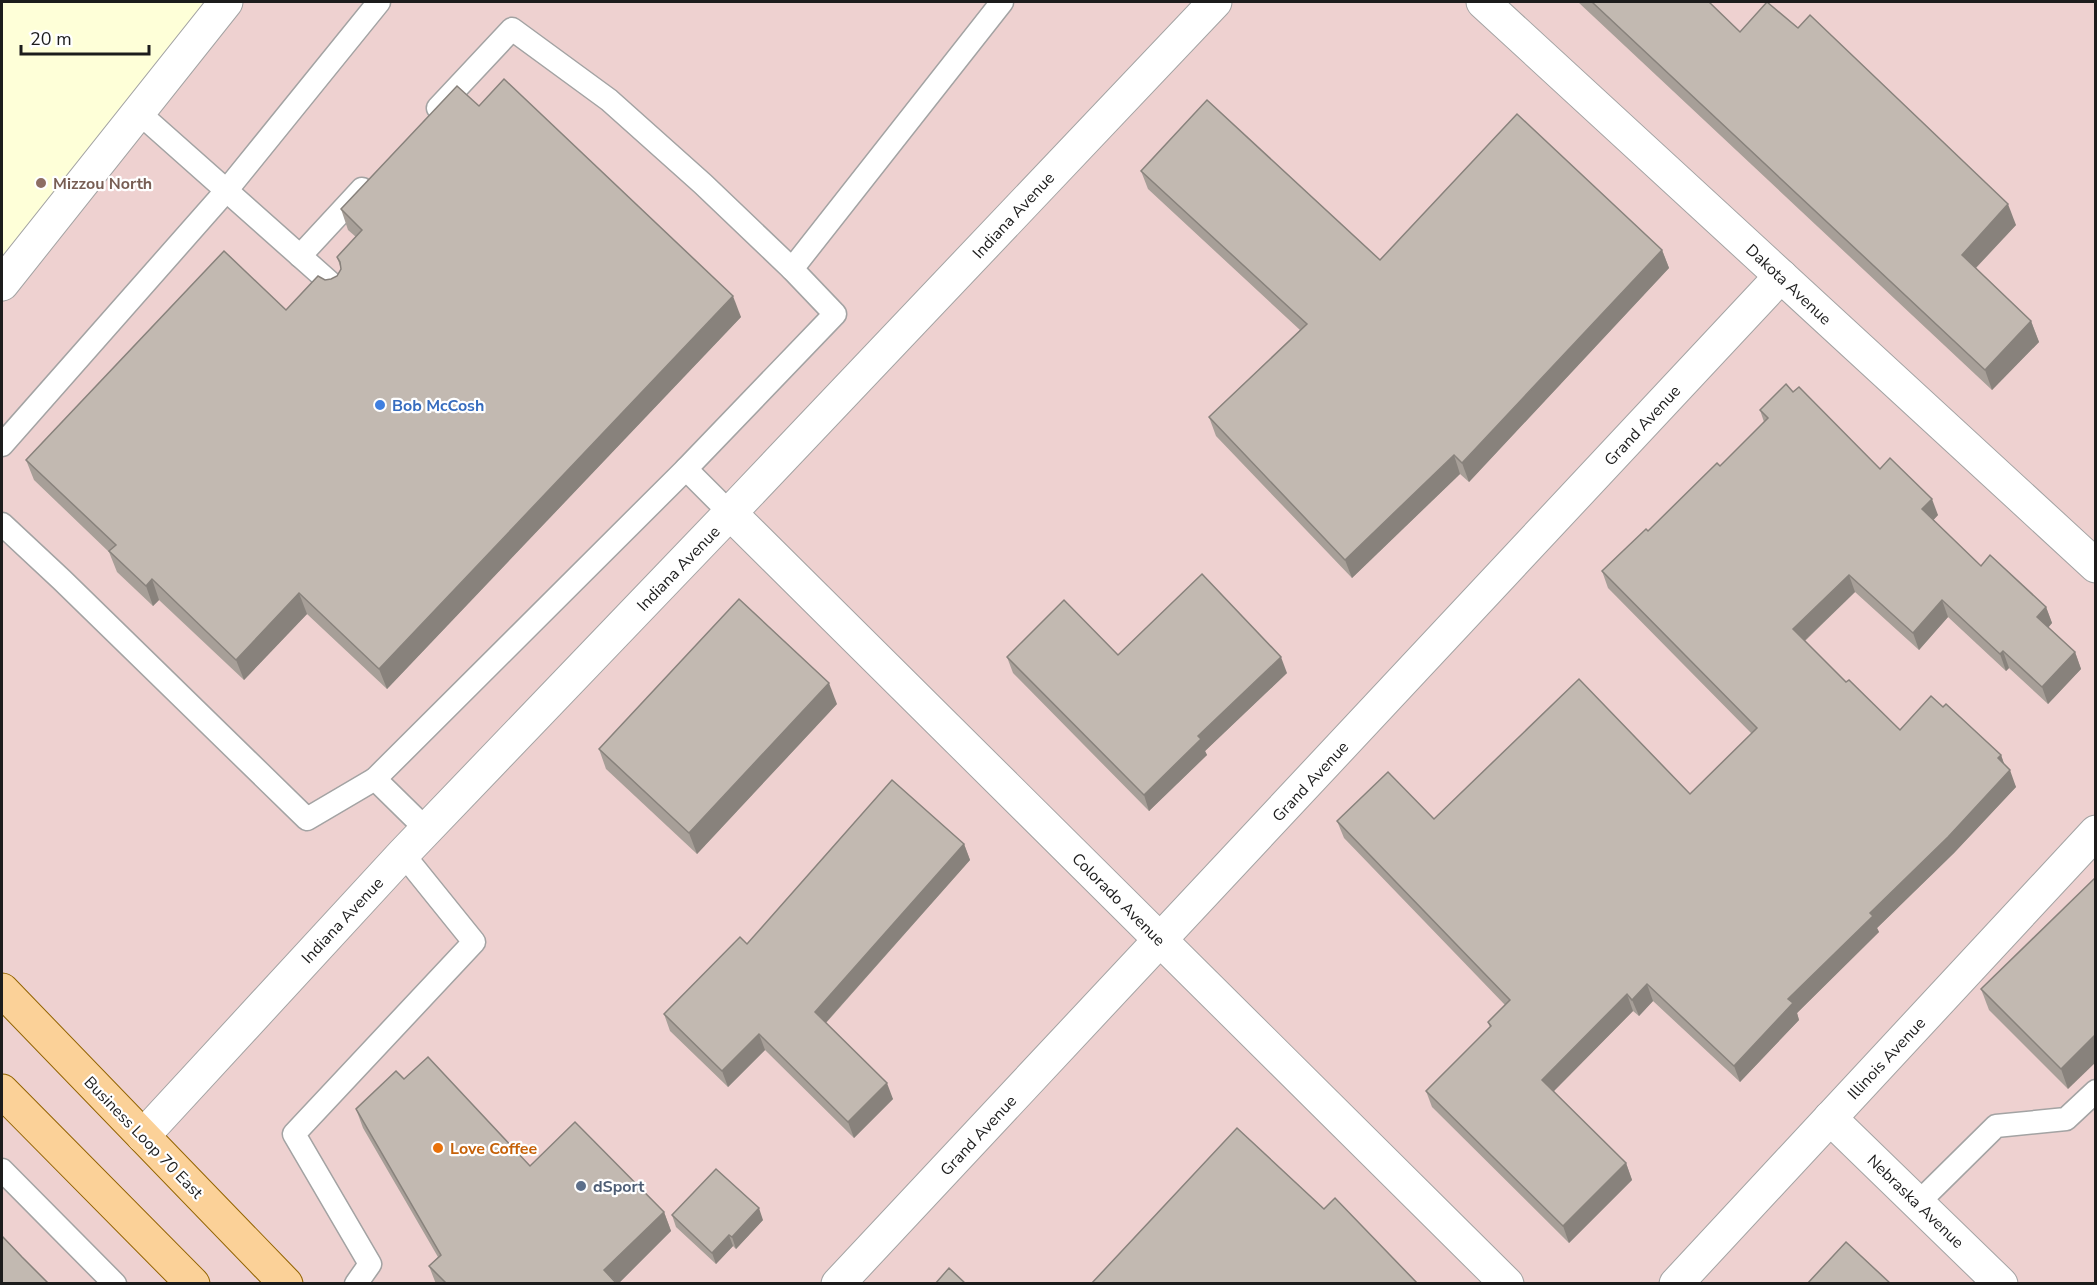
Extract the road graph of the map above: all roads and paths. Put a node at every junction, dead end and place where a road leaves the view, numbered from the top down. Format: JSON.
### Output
{"nodes":[{"id":1,"x":226,"y":2,"type":"edge"},
{"id":2,"x":379,"y":2,"type":"edge"},
{"id":3,"x":1002,"y":2,"type":"edge"},
{"id":4,"x":1215,"y":2,"type":"edge"},
{"id":5,"x":1483,"y":2,"type":"edge"},
{"id":6,"x":138,"y":112,"type":"junction"},
{"id":7,"x":423,"y":125,"type":"edge"},
{"id":8,"x":374,"y":177,"type":"edge"},
{"id":9,"x":226,"y":191,"type":"junction"},
{"id":10,"x":300,"y":256,"type":"junction"},
{"id":11,"x":792,"y":269,"type":"junction"},
{"id":12,"x":1781,"y":276,"type":"junction"},
{"id":13,"x":2,"y":284,"type":"edge"},
{"id":14,"x":335,"y":286,"type":"edge"},
{"id":15,"x":2,"y":446,"type":"edge"},
{"id":16,"x":686,"y":469,"type":"junction"},
{"id":17,"x":730,"y":513,"type":"junction"},
{"id":18,"x":2,"y":524,"type":"edge"},
{"id":19,"x":2096,"y":566,"type":"edge"},
{"id":20,"x":375,"y":779,"type":"junction"},
{"id":21,"x":427,"y":830,"type":"junction"},
{"id":22,"x":2096,"y":832,"type":"edge"},
{"id":23,"x":403,"y":854,"type":"junction"},
{"id":24,"x":1161,"y":941,"type":"junction"},
{"id":25,"x":2,"y":990,"type":"edge"},
{"id":26,"x":2096,"y":1090,"type":"edge"},
{"id":27,"x":4,"y":1099,"type":"edge"},
{"id":28,"x":1830,"y":1118,"type":"junction"},
{"id":29,"x":143,"y":1136,"type":"junction"},
{"id":30,"x":2,"y":1170,"type":"edge"},
{"id":31,"x":1918,"y":1203,"type":"junction"},
{"id":32,"x":192,"y":1283,"type":"edge"},
{"id":33,"x":115,"y":1284,"type":"edge"},
{"id":34,"x":286,"y":1284,"type":"edge"},
{"id":35,"x":356,"y":1284,"type":"edge"},
{"id":36,"x":838,"y":1284,"type":"edge"},
{"id":37,"x":1507,"y":1284,"type":"edge"},
{"id":38,"x":1676,"y":1284,"type":"edge"},
{"id":39,"x":2001,"y":1284,"type":"edge"}],
"edges":[{"from":1,"to":6,"type":"street"},
{"from":2,"to":9,"type":"lane"},
{"from":3,"to":11,"type":"lane"},
{"from":4,"to":17,"type":"street","name":"Indiana Avenue"},
{"from":5,"to":12,"type":"street","name":"Dakota Avenue"},
{"from":6,"to":9,"type":"lane"},
{"from":6,"to":13,"type":"street"},
{"from":7,"to":11,"type":"lane"},
{"from":8,"to":10,"type":"lane"},
{"from":9,"to":10,"type":"lane"},
{"from":9,"to":15,"type":"lane"},
{"from":10,"to":14,"type":"lane"},
{"from":11,"to":16,"type":"lane"},
{"from":12,"to":19,"type":"street","name":"Dakota Avenue"},
{"from":12,"to":24,"type":"street","name":"Grand Avenue"},
{"from":16,"to":17,"type":"lane"},
{"from":16,"to":20,"type":"lane"},
{"from":17,"to":21,"type":"street","name":"Indiana Avenue"},
{"from":17,"to":24,"type":"street","name":"Colorado Avenue"},
{"from":18,"to":20,"type":"lane"},
{"from":20,"to":21,"type":"lane"},
{"from":21,"to":23,"type":"street","name":"Indiana Avenue"},
{"from":22,"to":28,"type":"street","name":"Illinois Avenue"},
{"from":23,"to":29,"type":"street","name":"Indiana Avenue"},
{"from":23,"to":35,"type":"lane"},
{"from":24,"to":36,"type":"street","name":"Grand Avenue"},
{"from":24,"to":37,"type":"street","name":"Colorado Avenue"},
{"from":25,"to":29,"type":"main road","name":"Business Loop 70 East"},
{"from":26,"to":31,"type":"lane"},
{"from":27,"to":32,"type":"main road"},
{"from":28,"to":31,"type":"street","name":"Nebraska Avenue"},
{"from":28,"to":38,"type":"street","name":"Illinois Avenue"},
{"from":29,"to":34,"type":"main road","name":"Business Loop 70 East"},
{"from":30,"to":33,"type":"lane"},
{"from":31,"to":39,"type":"street","name":"Nebraska Avenue"}]}
